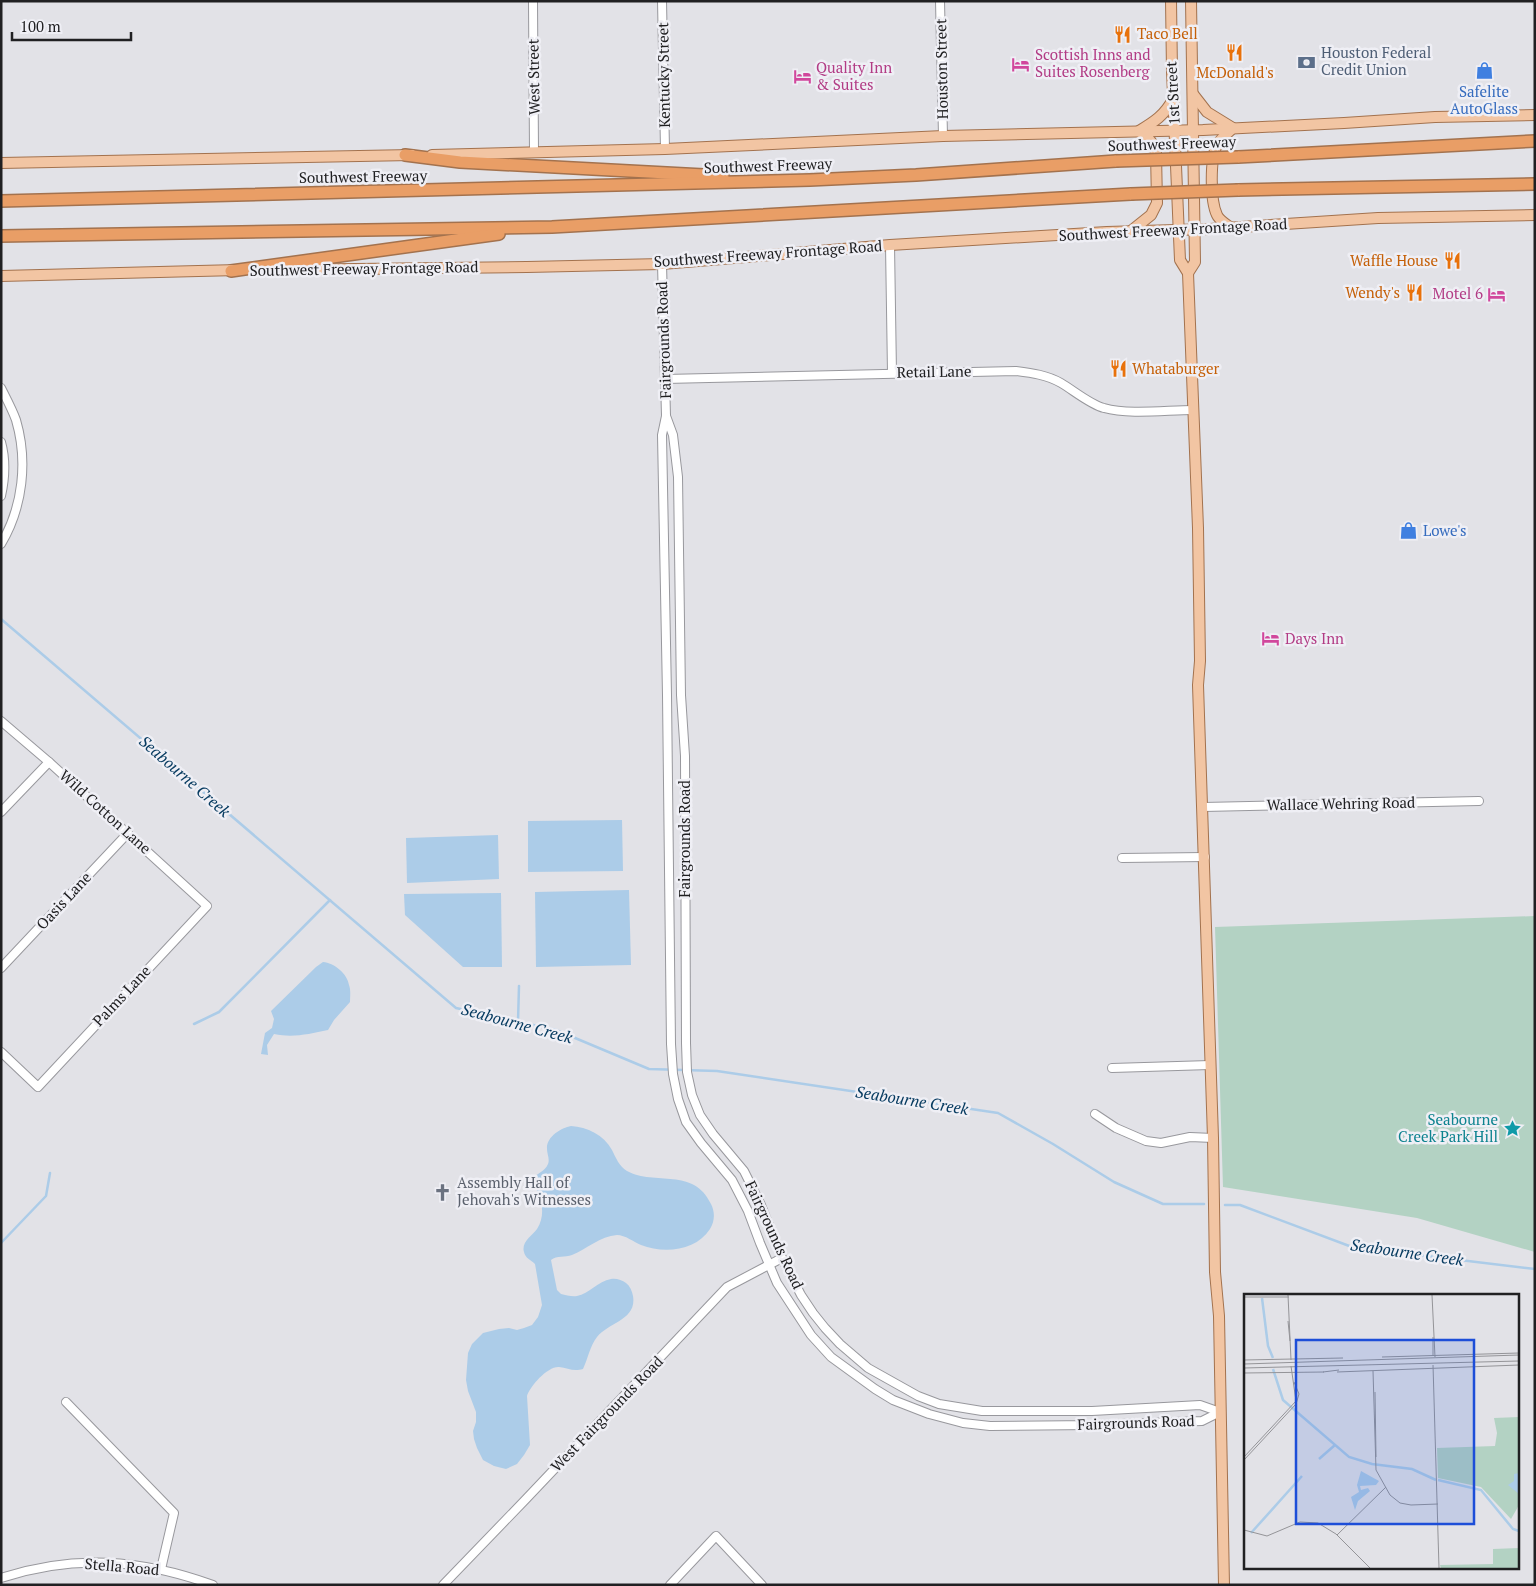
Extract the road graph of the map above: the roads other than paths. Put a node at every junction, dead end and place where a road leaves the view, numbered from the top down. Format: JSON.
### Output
{"nodes":[{"id":1,"x":533,"y":1,"type":"edge"},
{"id":2,"x":662,"y":1,"type":"edge"},
{"id":3,"x":940,"y":1,"type":"edge"},
{"id":4,"x":1171,"y":1,"type":"edge"},
{"id":5,"x":1191,"y":1,"type":"edge"},
{"id":6,"x":1193,"y":94,"type":"junction"},
{"id":7,"x":1174,"y":98,"type":"junction"},
{"id":8,"x":1535,"y":115,"type":"edge"},
{"id":9,"x":1233,"y":128,"type":"junction"},
{"id":10,"x":1175,"y":130,"type":"junction"},
{"id":11,"x":1193,"y":130,"type":"junction"},
{"id":12,"x":1139,"y":131,"type":"junction"},
{"id":13,"x":943,"y":136,"type":"junction"},
{"id":14,"x":1535,"y":141,"type":"edge"},
{"id":15,"x":665,"y":149,"type":"junction"},
{"id":16,"x":534,"y":152,"type":"junction"},
{"id":17,"x":405,"y":155,"type":"junction"},
{"id":18,"x":3,"y":164,"type":"edge"},
{"id":19,"x":810,"y":180,"type":"junction"},
{"id":20,"x":1535,"y":184,"type":"edge"},
{"id":21,"x":6,"y":201,"type":"edge"},
{"id":22,"x":1535,"y":215,"type":"edge"},
{"id":23,"x":552,"y":227,"type":"junction"},
{"id":24,"x":1231,"y":228,"type":"junction"},
{"id":25,"x":1179,"y":229,"type":"junction"},
{"id":26,"x":1195,"y":229,"type":"junction"},
{"id":27,"x":1130,"y":231,"type":"junction"},
{"id":28,"x":6,"y":236,"type":"edge"},
{"id":29,"x":890,"y":245,"type":"junction"},
{"id":30,"x":662,"y":264,"type":"junction"},
{"id":31,"x":231,"y":270,"type":"junction"},
{"id":32,"x":1188,"y":273,"type":"junction"},
{"id":33,"x":2,"y":276,"type":"edge"},
{"id":34,"x":892,"y":373,"type":"junction"},
{"id":35,"x":665,"y":379,"type":"junction"},
{"id":36,"x":1,"y":388,"type":"edge"},
{"id":37,"x":1193,"y":410,"type":"junction"},
{"id":38,"x":666,"y":416,"type":"junction"},
{"id":39,"x":1,"y":442,"type":"edge"},
{"id":40,"x":1,"y":496,"type":"edge"},
{"id":41,"x":1,"y":544,"type":"edge"},
{"id":42,"x":1,"y":721,"type":"edge"},
{"id":43,"x":49,"y":762,"type":"junction"},
{"id":44,"x":1479,"y":801,"type":"dead end"},
{"id":45,"x":1203,"y":807,"type":"junction"},
{"id":46,"x":1,"y":812,"type":"edge"},
{"id":47,"x":128,"y":833,"type":"junction"},
{"id":48,"x":1205,"y":857,"type":"junction"},
{"id":49,"x":1122,"y":858,"type":"dead end"},
{"id":50,"x":207,"y":906,"type":"joint"},
{"id":51,"x":1,"y":968,"type":"edge"},
{"id":52,"x":1,"y":1052,"type":"edge"},
{"id":53,"x":1210,"y":1065,"type":"junction"},
{"id":54,"x":1112,"y":1068,"type":"dead end"},
{"id":55,"x":1095,"y":1114,"type":"dead end"},
{"id":56,"x":1213,"y":1138,"type":"junction"},
{"id":57,"x":782,"y":1258,"type":"junction"},
{"id":58,"x":768,"y":1264,"type":"junction"},
{"id":59,"x":66,"y":1402,"type":"dead end"},
{"id":60,"x":1220,"y":1412,"type":"junction"},
{"id":61,"x":161,"y":1569,"type":"junction"},
{"id":62,"x":1,"y":1578,"type":"edge"},
{"id":63,"x":213,"y":1585,"type":"edge"},
{"id":64,"x":443,"y":1585,"type":"edge"},
{"id":65,"x":670,"y":1585,"type":"edge"},
{"id":66,"x":762,"y":1585,"type":"edge"},
{"id":67,"x":1224,"y":1585,"type":"edge"}],
"edges":[{"from":1,"to":16,"type":"street","name":"West Street"},
{"from":2,"to":15,"type":"street","name":"Kentucky Street"},
{"from":3,"to":13,"type":"street","name":"Houston Street"},
{"from":4,"to":7,"type":"main road","name":"1st Street"},
{"from":5,"to":6,"type":"main road","name":"1st Street"},
{"from":6,"to":9,"type":"main road"},
{"from":6,"to":11,"type":"main road","name":"1st Street"},
{"from":7,"to":10,"type":"main road","name":"1st Street"},
{"from":7,"to":12,"type":"main road"},
{"from":8,"to":9,"type":"main road"},
{"from":9,"to":11,"type":"main road"},
{"from":9,"to":24,"type":"main road"},
{"from":10,"to":11,"type":"main road"},
{"from":10,"to":12,"type":"main road"},
{"from":10,"to":25,"type":"main road","name":"1st Street"},
{"from":11,"to":26,"type":"main road","name":"1st Street"},
{"from":12,"to":13,"type":"main road"},
{"from":12,"to":27,"type":"main road"},
{"from":13,"to":15,"type":"main road"},
{"from":14,"to":19,"type":"highway","name":"Southwest Freeway","bridge":true},
{"from":15,"to":16,"type":"main road"},
{"from":16,"to":17,"type":"main road"},
{"from":17,"to":18,"type":"main road"},
{"from":17,"to":19,"type":"highway"},
{"from":19,"to":21,"type":"highway","name":"Southwest Freeway"},
{"from":20,"to":23,"type":"highway","bridge":true},
{"from":22,"to":24,"type":"main road","name":"Southwest Freeway Frontage Road"},
{"from":23,"to":28,"type":"highway"},
{"from":23,"to":31,"type":"highway"},
{"from":24,"to":26,"type":"main road","name":"Southwest Freeway Frontage Road"},
{"from":25,"to":26,"type":"main road","name":"Southwest Freeway Frontage Road"},
{"from":25,"to":27,"type":"main road","name":"Southwest Freeway Frontage Road"},
{"from":25,"to":32,"type":"main road","name":"1st Street"},
{"from":26,"to":32,"type":"main road","name":"1st Street"},
{"from":27,"to":29,"type":"main road","name":"Southwest Freeway Frontage Road"},
{"from":29,"to":30,"type":"main road","name":"Southwest Freeway Frontage Road"},
{"from":29,"to":34,"type":"street"},
{"from":30,"to":31,"type":"main road","name":"Southwest Freeway Frontage Road"},
{"from":30,"to":35,"type":"street","name":"Fairgrounds Road"},
{"from":31,"to":33,"type":"main road","name":"Southwest Freeway Frontage Road"},
{"from":32,"to":37,"type":"main road","name":"1st Street"},
{"from":34,"to":35,"type":"street","name":"Retail Lane"},
{"from":34,"to":37,"type":"street","name":"Retail Lane"},
{"from":35,"to":38,"type":"street","name":"Fairgrounds Road"},
{"from":36,"to":41,"type":"street"},
{"from":37,"to":45,"type":"main road","name":"1st Street"},
{"from":38,"to":57,"type":"street","name":"Fairgrounds Road"},
{"from":38,"to":58,"type":"street","name":"Fairgrounds Road"},
{"from":39,"to":40,"type":"street"},
{"from":42,"to":43,"type":"street","name":"Wild Cotton Lane"},
{"from":43,"to":46,"type":"street"},
{"from":43,"to":47,"type":"street","name":"Wild Cotton Lane"},
{"from":44,"to":45,"type":"street","name":"Wallace Wehring Road"},
{"from":45,"to":48,"type":"main road","name":"1st Street"},
{"from":47,"to":50,"type":"street","name":"Wild Cotton Lane"},
{"from":47,"to":51,"type":"street","name":"Oasis Lane"},
{"from":48,"to":49,"type":"street"},
{"from":48,"to":53,"type":"main road","name":"1st Street"},
{"from":50,"to":52,"type":"street","name":"Palms Lane"},
{"from":53,"to":54,"type":"street"},
{"from":53,"to":56,"type":"main road","name":"1st Street"},
{"from":55,"to":56,"type":"street"},
{"from":56,"to":60,"type":"main road","name":"1st Street"},
{"from":57,"to":58,"type":"street","name":"West Fairgrounds Road"},
{"from":57,"to":60,"type":"street","name":"Fairgrounds Road"},
{"from":58,"to":60,"type":"street","name":"Fairgrounds Road"},
{"from":58,"to":64,"type":"street","name":"West Fairgrounds Road"},
{"from":59,"to":61,"type":"street"},
{"from":60,"to":67,"type":"main road","name":"1st Street"},
{"from":61,"to":62,"type":"street","name":"Stella Road"},
{"from":61,"to":63,"type":"street","name":"Stella Road"},
{"from":65,"to":66,"type":"street"}]}
